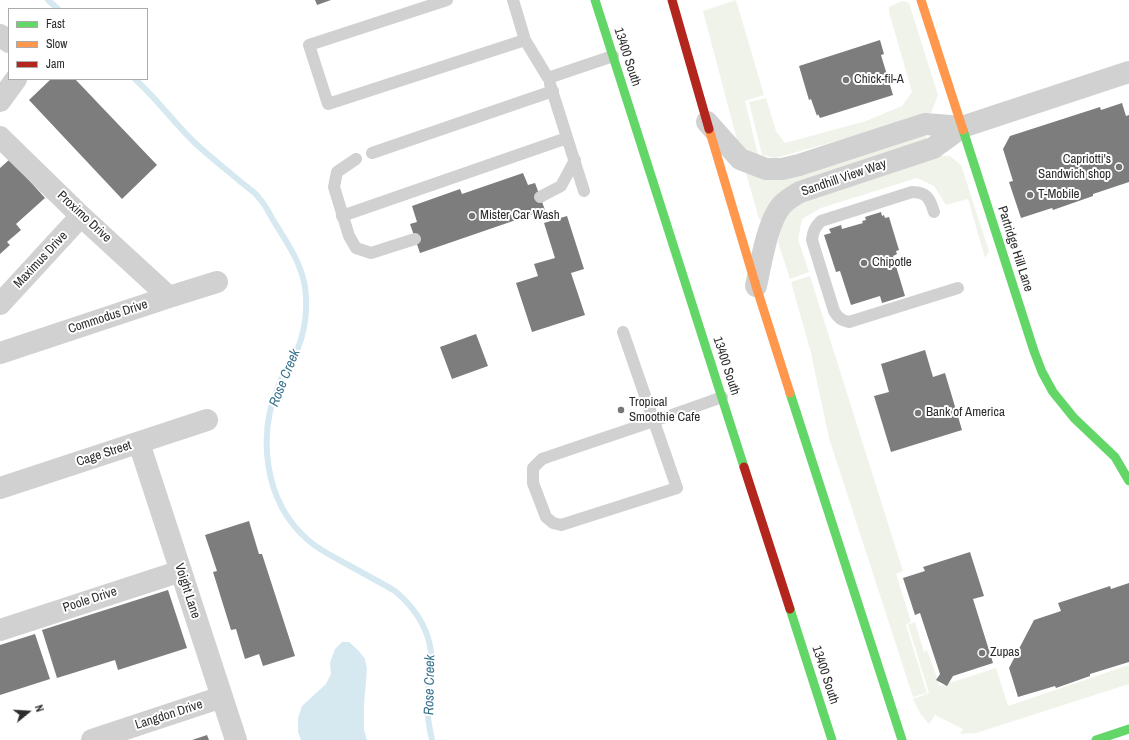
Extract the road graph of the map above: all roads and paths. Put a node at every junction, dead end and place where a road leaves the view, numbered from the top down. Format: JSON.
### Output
{"nodes":[{"id":1,"x":447,"y":0,"type":"edge"},
{"id":2,"x":513,"y":0,"type":"edge"},
{"id":3,"x":595,"y":0,"type":"edge"},
{"id":4,"x":672,"y":0,"type":"edge"},
{"id":5,"x":921,"y":0,"type":"edge"},
{"id":6,"x":0,"y":35,"type":"edge"},
{"id":7,"x":526,"y":40,"type":"junction"},
{"id":8,"x":8,"y":41,"type":"edge"},
{"id":9,"x":613,"y":56,"type":"junction"},
{"id":10,"x":1129,"y":72,"type":"edge"},
{"id":11,"x":548,"y":78,"type":"junction"},
{"id":12,"x":15,"y":80,"type":"edge"},
{"id":13,"x":553,"y":92,"type":"junction"},
{"id":14,"x":0,"y":101,"type":"edge"},
{"id":15,"x":707,"y":122,"type":"junction"},
{"id":16,"x":962,"y":127,"type":"junction"},
{"id":17,"x":0,"y":137,"type":"edge"},
{"id":18,"x":568,"y":138,"type":"junction"},
{"id":19,"x":372,"y":153,"type":"dead end"},
{"id":20,"x":356,"y":159,"type":"dead end"},
{"id":21,"x":575,"y":160,"type":"junction"},
{"id":22,"x":584,"y":191,"type":"dead end"},
{"id":23,"x":540,"y":197,"type":"dead end"},
{"id":24,"x":934,"y":212,"type":"dead end"},
{"id":25,"x":81,"y":216,"type":"junction"},
{"id":26,"x":342,"y":216,"type":"junction"},
{"id":27,"x":415,"y":239,"type":"dead end"},
{"id":28,"x":217,"y":282,"type":"dead end"},
{"id":29,"x":756,"y":286,"type":"junction"},
{"id":30,"x":958,"y":288,"type":"dead end"},
{"id":31,"x":169,"y":296,"type":"junction"},
{"id":32,"x":0,"y":304,"type":"edge"},
{"id":33,"x":624,"y":332,"type":"dead end"},
{"id":34,"x":0,"y":353,"type":"edge"},
{"id":35,"x":722,"y":397,"type":"junction"},
{"id":36,"x":207,"y":420,"type":"dead end"},
{"id":37,"x":654,"y":421,"type":"junction"},
{"id":38,"x":139,"y":443,"type":"junction"},
{"id":39,"x":1129,"y":481,"type":"edge"},
{"id":40,"x":0,"y":488,"type":"edge"},
{"id":41,"x":181,"y":571,"type":"junction"},
{"id":42,"x":0,"y":630,"type":"edge"},
{"id":43,"x":222,"y":697,"type":"junction"},
{"id":44,"x":1129,"y":729,"type":"edge"},
{"id":45,"x":92,"y":740,"type":"edge"},
{"id":46,"x":236,"y":740,"type":"edge"},
{"id":47,"x":832,"y":740,"type":"edge"},
{"id":48,"x":902,"y":740,"type":"edge"},
{"id":49,"x":1096,"y":740,"type":"edge"}],
"edges":[{"from":1,"to":7,"type":"lane"},
{"from":2,"to":7,"type":"lane"},
{"from":3,"to":9,"type":"main road","name":"13400 South"},
{"from":4,"to":15,"type":"main road"},
{"from":5,"to":16,"type":"main road","name":"Partridge Hill Lane"},
{"from":6,"to":8,"type":"street"},
{"from":7,"to":11,"type":"lane"},
{"from":9,"to":11,"type":"lane"},
{"from":9,"to":35,"type":"main road","name":"13400 South"},
{"from":10,"to":16,"type":"street","name":"Sandhill View Way"},
{"from":11,"to":13,"type":"lane"},
{"from":12,"to":14,"type":"street"},
{"from":13,"to":18,"type":"lane"},
{"from":13,"to":19,"type":"lane"},
{"from":15,"to":16,"type":"street","name":"Sandhill View Way"},
{"from":15,"to":29,"type":"main road"},
{"from":16,"to":29,"type":"street","name":"Sandhill View Way"},
{"from":16,"to":39,"type":"main road","name":"Partridge Hill Lane"},
{"from":17,"to":25,"type":"street","name":"Proximo Drive"},
{"from":18,"to":21,"type":"lane"},
{"from":18,"to":26,"type":"lane"},
{"from":20,"to":26,"type":"lane"},
{"from":21,"to":22,"type":"lane"},
{"from":21,"to":23,"type":"lane"},
{"from":24,"to":30,"type":"lane"},
{"from":25,"to":31,"type":"street","name":"Proximo Drive"},
{"from":25,"to":32,"type":"street","name":"Maximus Drive"},
{"from":26,"to":27,"type":"lane"},
{"from":28,"to":31,"type":"street","name":"Commodus Drive"},
{"from":29,"to":48,"type":"main road"},
{"from":31,"to":34,"type":"street","name":"Commodus Drive"},
{"from":33,"to":37,"type":"lane"},
{"from":35,"to":37,"type":"lane"},
{"from":35,"to":47,"type":"main road","name":"13400 South"},
{"from":36,"to":38,"type":"street","name":"Cage Street"},
{"from":37,"to":37,"type":"lane"},
{"from":38,"to":40,"type":"street","name":"Cage Street"},
{"from":38,"to":41,"type":"street","name":"Voight Lane"},
{"from":41,"to":42,"type":"street","name":"Poole Drive"},
{"from":41,"to":43,"type":"street","name":"Voight Lane"},
{"from":43,"to":45,"type":"street","name":"Langdon Drive"},
{"from":43,"to":46,"type":"street","name":"Voight Lane"},
{"from":44,"to":49,"type":"main road"}]}
